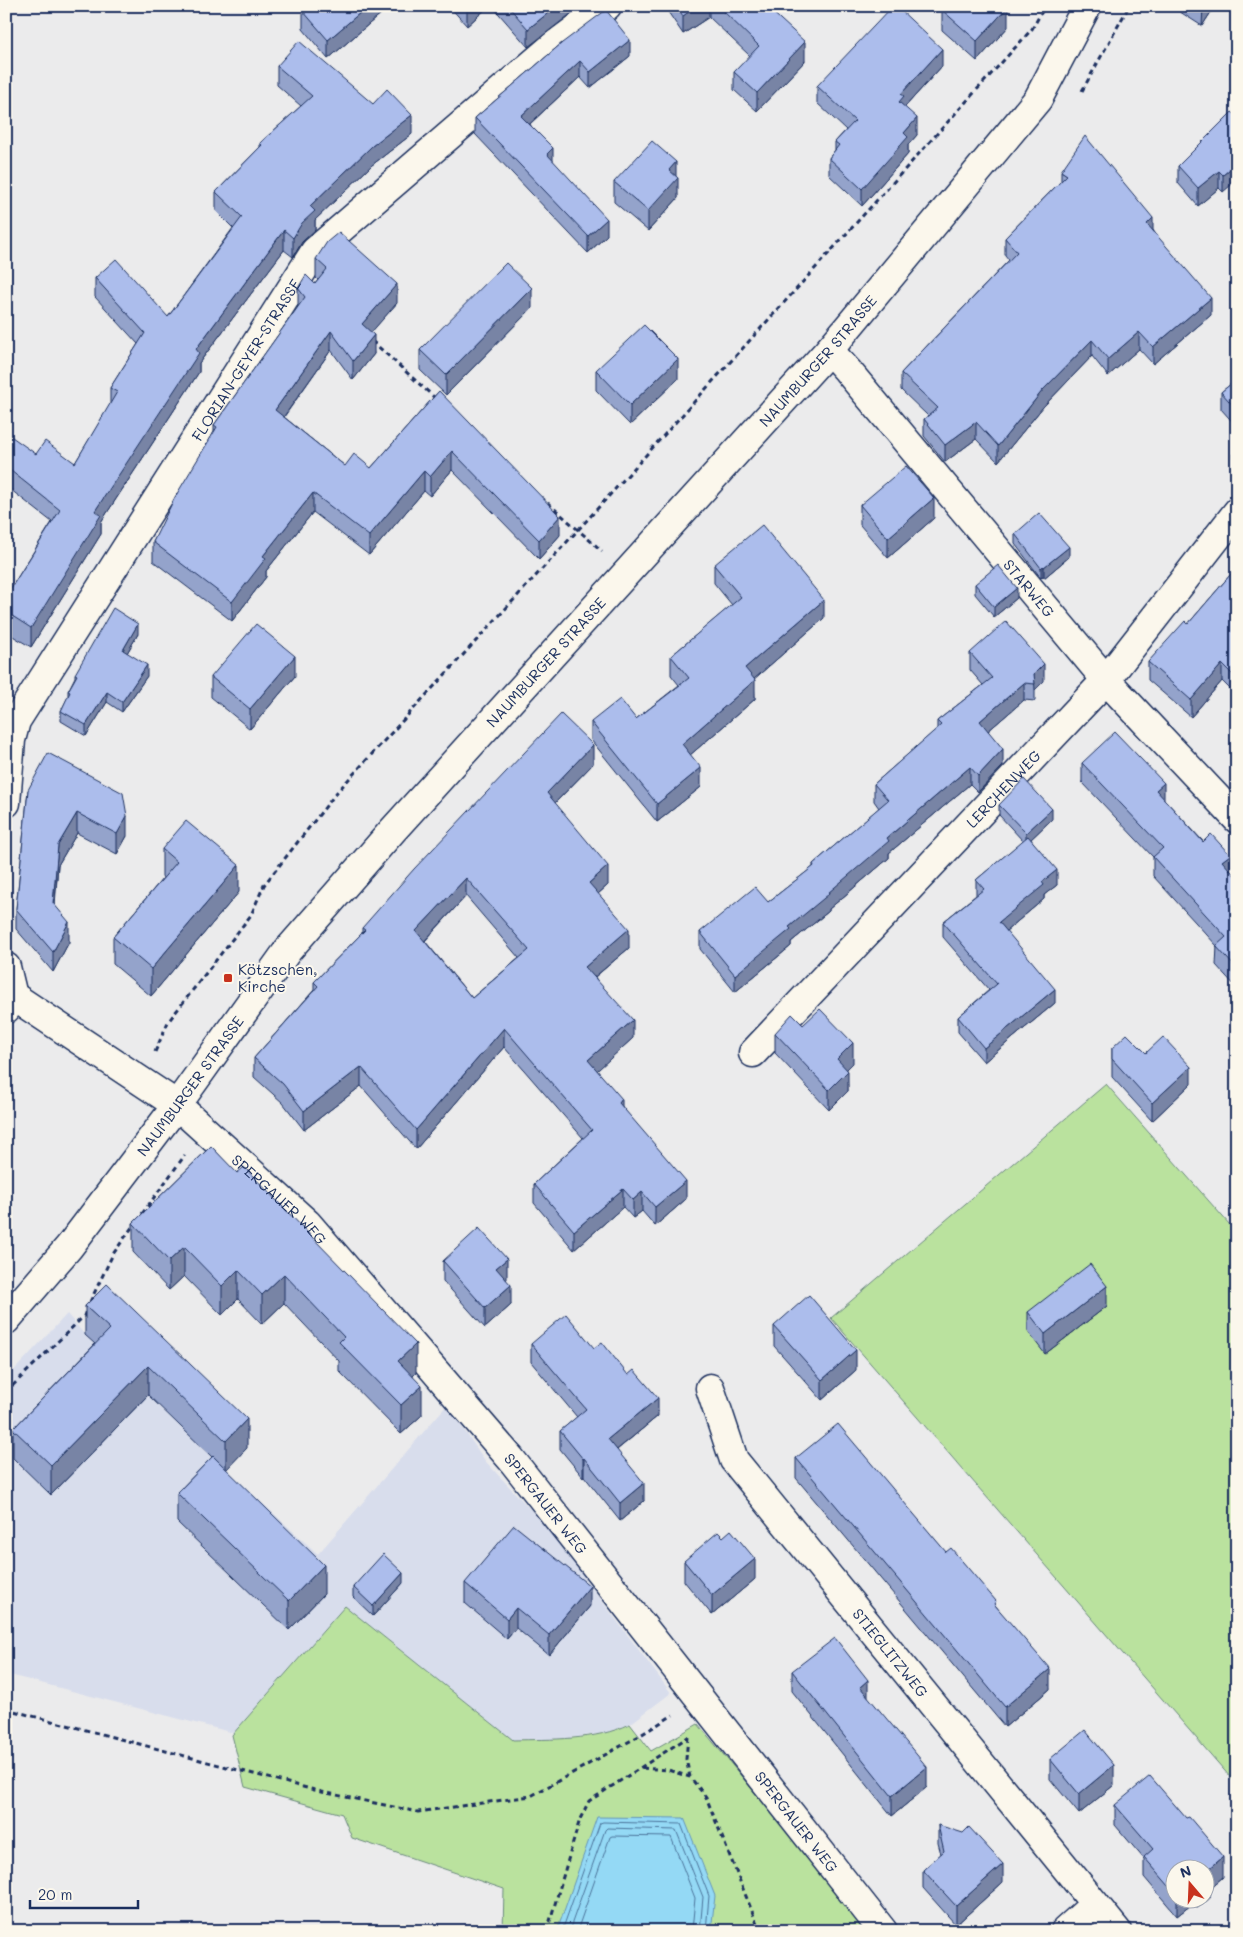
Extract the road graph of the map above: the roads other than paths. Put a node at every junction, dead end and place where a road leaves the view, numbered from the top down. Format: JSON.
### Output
{"nodes":[{"id":1,"x":607,"y":6,"type":"edge"},
{"id":2,"x":1087,"y":6,"type":"edge"},
{"id":3,"x":829,"y":350,"type":"junction"},
{"id":4,"x":1237,"y":512,"type":"edge"},
{"id":5,"x":1106,"y":680,"type":"junction"},
{"id":6,"x":6,"y":803,"type":"edge"},
{"id":7,"x":1237,"y":820,"type":"edge"},
{"id":8,"x":6,"y":967,"type":"edge"},
{"id":9,"x":10,"y":1003,"type":"edge"},
{"id":10,"x":753,"y":1053,"type":"dead end"},
{"id":11,"x":177,"y":1105,"type":"junction"},
{"id":12,"x":6,"y":1320,"type":"edge"},
{"id":13,"x":710,"y":1388,"type":"dead end"},
{"id":14,"x":1095,"y":1904,"type":"junction"},
{"id":15,"x":883,"y":1931,"type":"edge"},
{"id":16,"x":1065,"y":1931,"type":"edge"},
{"id":17,"x":1118,"y":1931,"type":"edge"}],
"edges":[{"from":1,"to":6,"type":"street","name":"FLORIAN-GEYER-STRASSE"},
{"from":2,"to":3,"type":"street","name":"NAUMBURGER STRASSE"},
{"from":3,"to":5,"type":"street","name":"STARWEG"},
{"from":3,"to":11,"type":"street","name":"NAUMBURGER STRASSE"},
{"from":4,"to":5,"type":"street","name":"LERCHENWEG"},
{"from":5,"to":7,"type":"street","name":"STARWEG"},
{"from":5,"to":10,"type":"street","name":"LERCHENWEG"},
{"from":8,"to":9,"type":"street"},
{"from":9,"to":11,"type":"street","name":"SPERGAUER WEG"},
{"from":11,"to":12,"type":"street","name":"NAUMBURGER STRASSE"},
{"from":11,"to":15,"type":"street","name":"SPERGAUER WEG"},
{"from":13,"to":14,"type":"street","name":"STIEGLITZWEG"},
{"from":14,"to":16,"type":"street"},
{"from":14,"to":17,"type":"street","name":"STIEGLITZWEG"}]}
